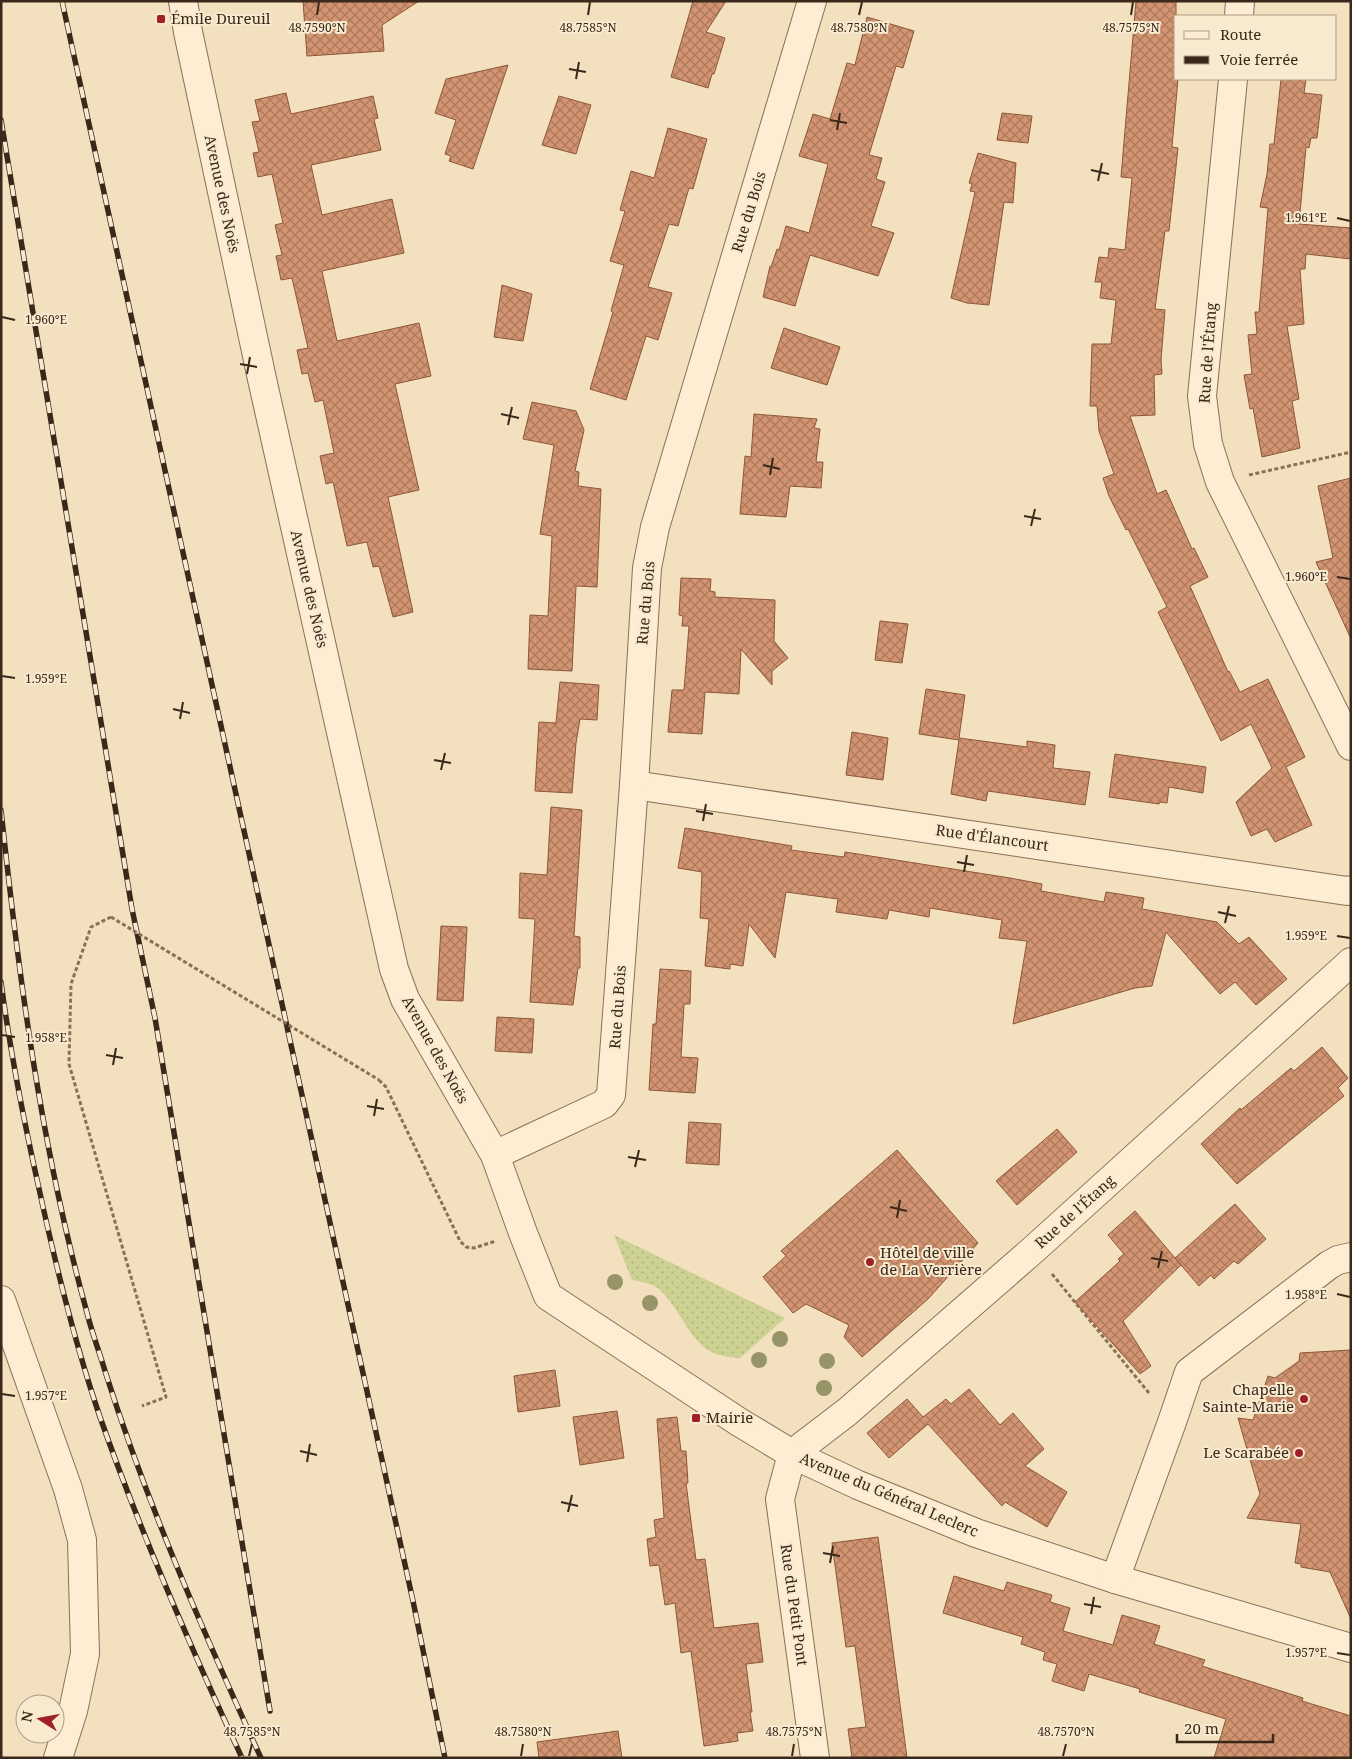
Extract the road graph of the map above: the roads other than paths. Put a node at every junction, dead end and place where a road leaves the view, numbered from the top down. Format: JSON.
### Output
{"nodes":[{"id":1,"x":183,"y":1,"type":"edge"},
{"id":2,"x":812,"y":1,"type":"edge"},
{"id":3,"x":1240,"y":1,"type":"edge"},
{"id":4,"x":1239,"y":15,"type":"edge"},
{"id":5,"x":1233,"y":80,"type":"edge"},
{"id":6,"x":1351,"y":746,"type":"edge"},
{"id":7,"x":634,"y":785,"type":"junction"},
{"id":8,"x":1351,"y":890,"type":"edge"},
{"id":9,"x":1351,"y":962,"type":"edge"},
{"id":10,"x":496,"y":1155,"type":"junction"},
{"id":11,"x":1351,"y":1258,"type":"edge"},
{"id":12,"x":1,"y":1300,"type":"edge"},
{"id":13,"x":792,"y":1454,"type":"junction"},
{"id":14,"x":1115,"y":1579,"type":"junction"},
{"id":15,"x":1351,"y":1648,"type":"edge"},
{"id":16,"x":58,"y":1758,"type":"edge"},
{"id":17,"x":815,"y":1758,"type":"edge"}],
"edges":[{"from":1,"to":10,"type":"street","name":"Avenue des Noës"},
{"from":2,"to":7,"type":"street","name":"Rue du Bois"},
{"from":3,"to":4,"type":"street"},
{"from":5,"to":6,"type":"street","name":"Rue de l'Étang"},
{"from":7,"to":8,"type":"street","name":"Rue d'Élancourt"},
{"from":7,"to":10,"type":"street","name":"Rue du Bois"},
{"from":9,"to":13,"type":"street","name":"Rue de l'Étang"},
{"from":10,"to":13,"type":"street","name":"Avenue du Général Leclerc"},
{"from":11,"to":14,"type":"street"},
{"from":12,"to":16,"type":"street"},
{"from":13,"to":14,"type":"street","name":"Avenue du Général Leclerc"},
{"from":13,"to":17,"type":"street","name":"Rue du Petit Pont"},
{"from":14,"to":15,"type":"street","name":"Avenue du Général Leclerc"}]}
